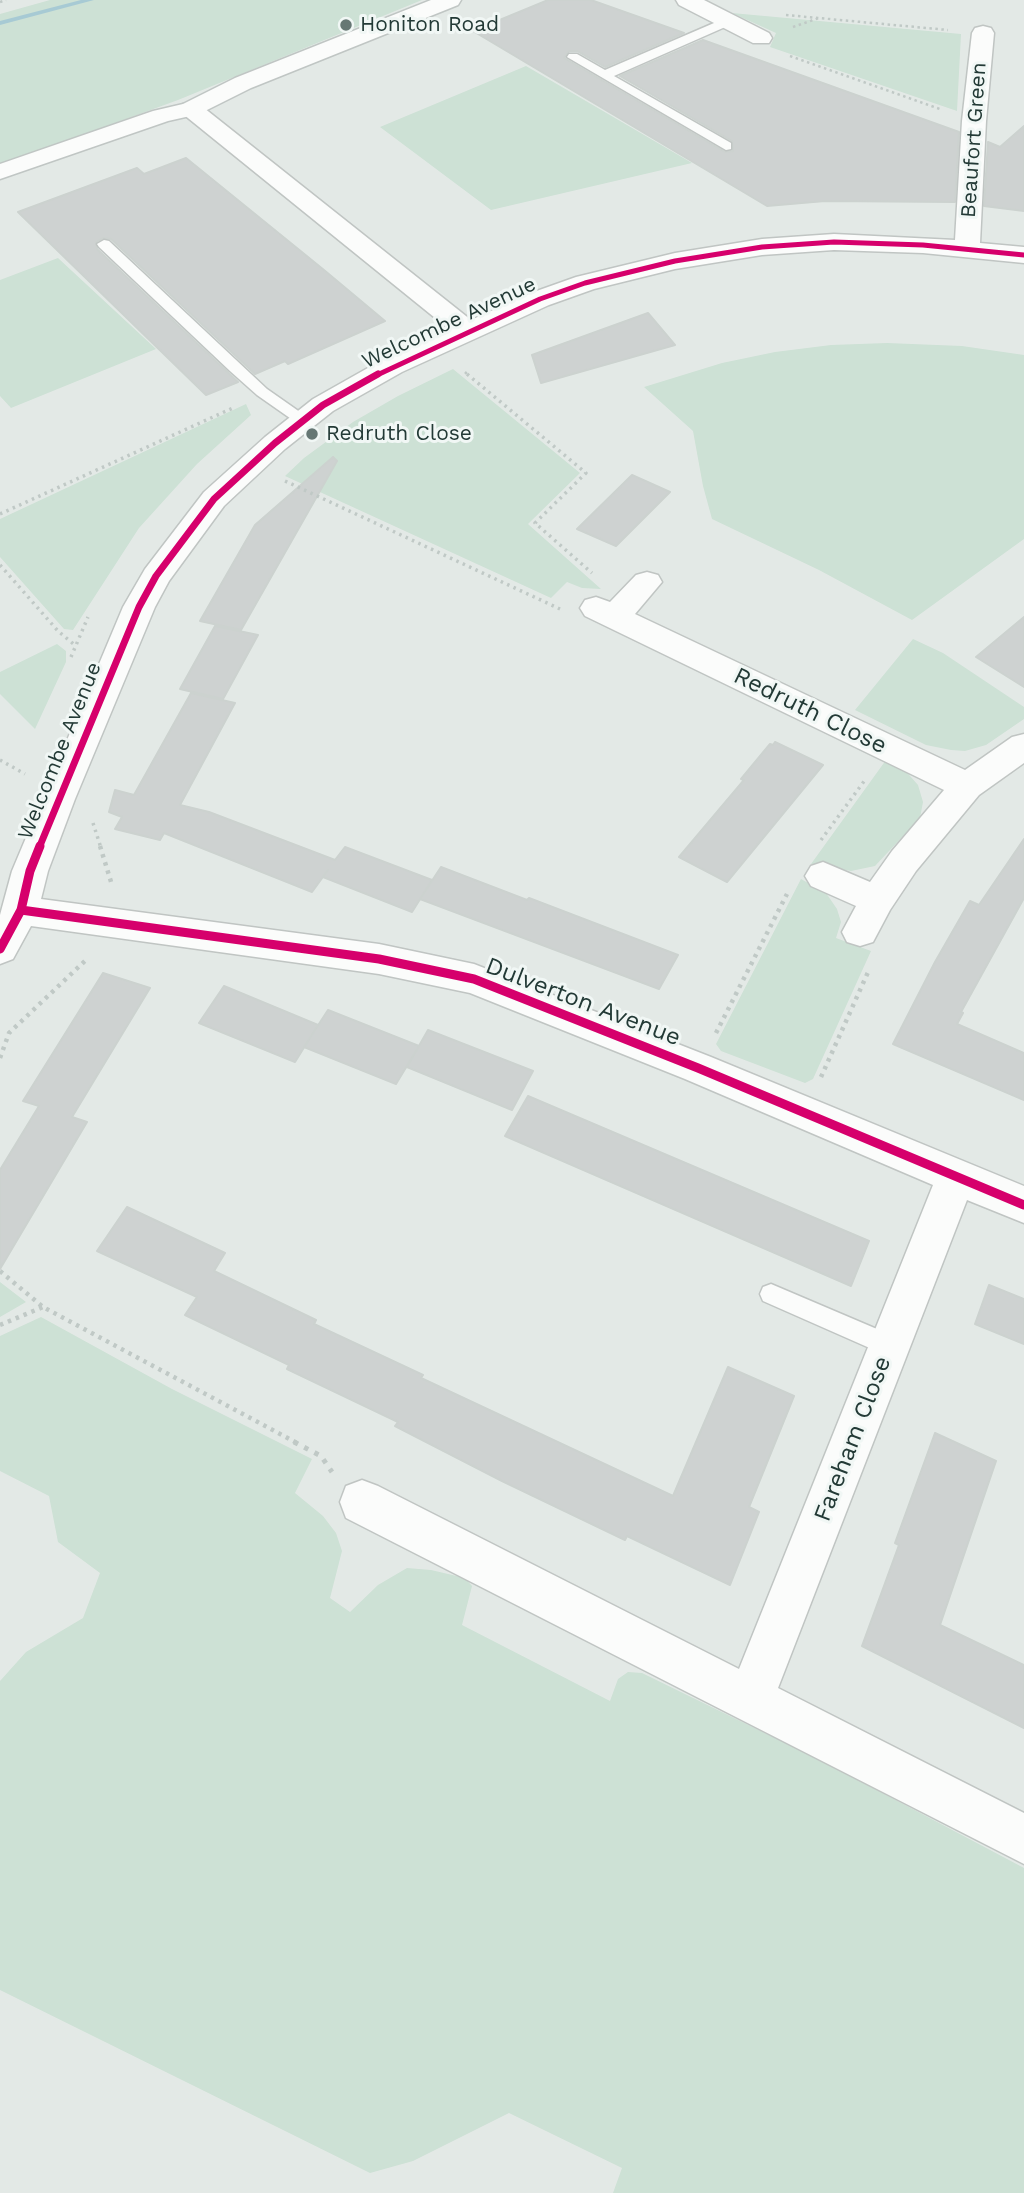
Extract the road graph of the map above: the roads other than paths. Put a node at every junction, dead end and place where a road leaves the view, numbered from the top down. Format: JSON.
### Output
{"nodes":[{"id":1,"x":450,"y":0,"type":"edge"},
{"id":2,"x":687,"y":0,"type":"edge"},
{"id":3,"x":728,"y":21,"type":"junction"},
{"id":4,"x":983,"y":33,"type":"road end"},
{"id":5,"x":761,"y":38,"type":"road end"},
{"id":6,"x":573,"y":57,"type":"dead end"},
{"id":7,"x":605,"y":75,"type":"junction"},
{"id":8,"x":191,"y":109,"type":"junction"},
{"id":9,"x":726,"y":146,"type":"dead end"},
{"id":10,"x":0,"y":172,"type":"edge"},
{"id":11,"x":104,"y":244,"type":"dead end"},
{"id":12,"x":967,"y":248,"type":"junction"},
{"id":13,"x":1024,"y":255,"type":"edge"},
{"id":14,"x":467,"y":330,"type":"junction"},
{"id":15,"x":302,"y":420,"type":"junction"},
{"id":16,"x":647,"y":582,"type":"dead end"},
{"id":17,"x":1024,"y":746,"type":"edge"},
{"id":18,"x":967,"y":786,"type":"junction"},
{"id":19,"x":812,"y":871,"type":"road end"},
{"id":20,"x":877,"y":900,"type":"junction"},
{"id":21,"x":21,"y":910,"type":"junction"},
{"id":22,"x":860,"y":932,"type":"road end"},
{"id":23,"x":0,"y":949,"type":"edge"},
{"id":24,"x":956,"y":1177,"type":"junction"},
{"id":25,"x":1024,"y":1205,"type":"edge"},
{"id":26,"x":771,"y":1294,"type":"dead end"},
{"id":27,"x":890,"y":1346,"type":"junction"},
{"id":28,"x":362,"y":1502,"type":"road end"},
{"id":29,"x":750,"y":1700,"type":"junction"},
{"id":30,"x":1024,"y":1839,"type":"edge"}],
"edges":[{"from":1,"to":8,"type":"street"},
{"from":2,"to":3,"type":"street"},
{"from":3,"to":5,"type":"street"},
{"from":3,"to":7,"type":"lane"},
{"from":4,"to":12,"type":"street","name":"Beaufort Green"},
{"from":6,"to":7,"type":"lane"},
{"from":7,"to":9,"type":"lane"},
{"from":8,"to":10,"type":"street"},
{"from":8,"to":14,"type":"street"},
{"from":11,"to":15,"type":"lane"},
{"from":12,"to":13,"type":"street","name":"Welcombe Avenue"},
{"from":12,"to":14,"type":"street","name":"Welcombe Avenue"},
{"from":14,"to":15,"type":"street","name":"Welcombe Avenue"},
{"from":15,"to":21,"type":"street","name":"Welcombe Avenue"},
{"from":16,"to":18,"type":"street","name":"Redruth Close"},
{"from":17,"to":18,"type":"street"},
{"from":18,"to":20,"type":"street"},
{"from":19,"to":20,"type":"street"},
{"from":20,"to":22,"type":"street"},
{"from":21,"to":23,"type":"street","name":"Welcombe Avenue"},
{"from":21,"to":24,"type":"street","name":"Dulverton Avenue"},
{"from":24,"to":25,"type":"street","name":"Dulverton Avenue"},
{"from":24,"to":27,"type":"street","name":"Fareham Close"},
{"from":26,"to":27,"type":"lane"},
{"from":27,"to":29,"type":"street","name":"Fareham Close"},
{"from":28,"to":29,"type":"street"},
{"from":29,"to":30,"type":"street"}]}
